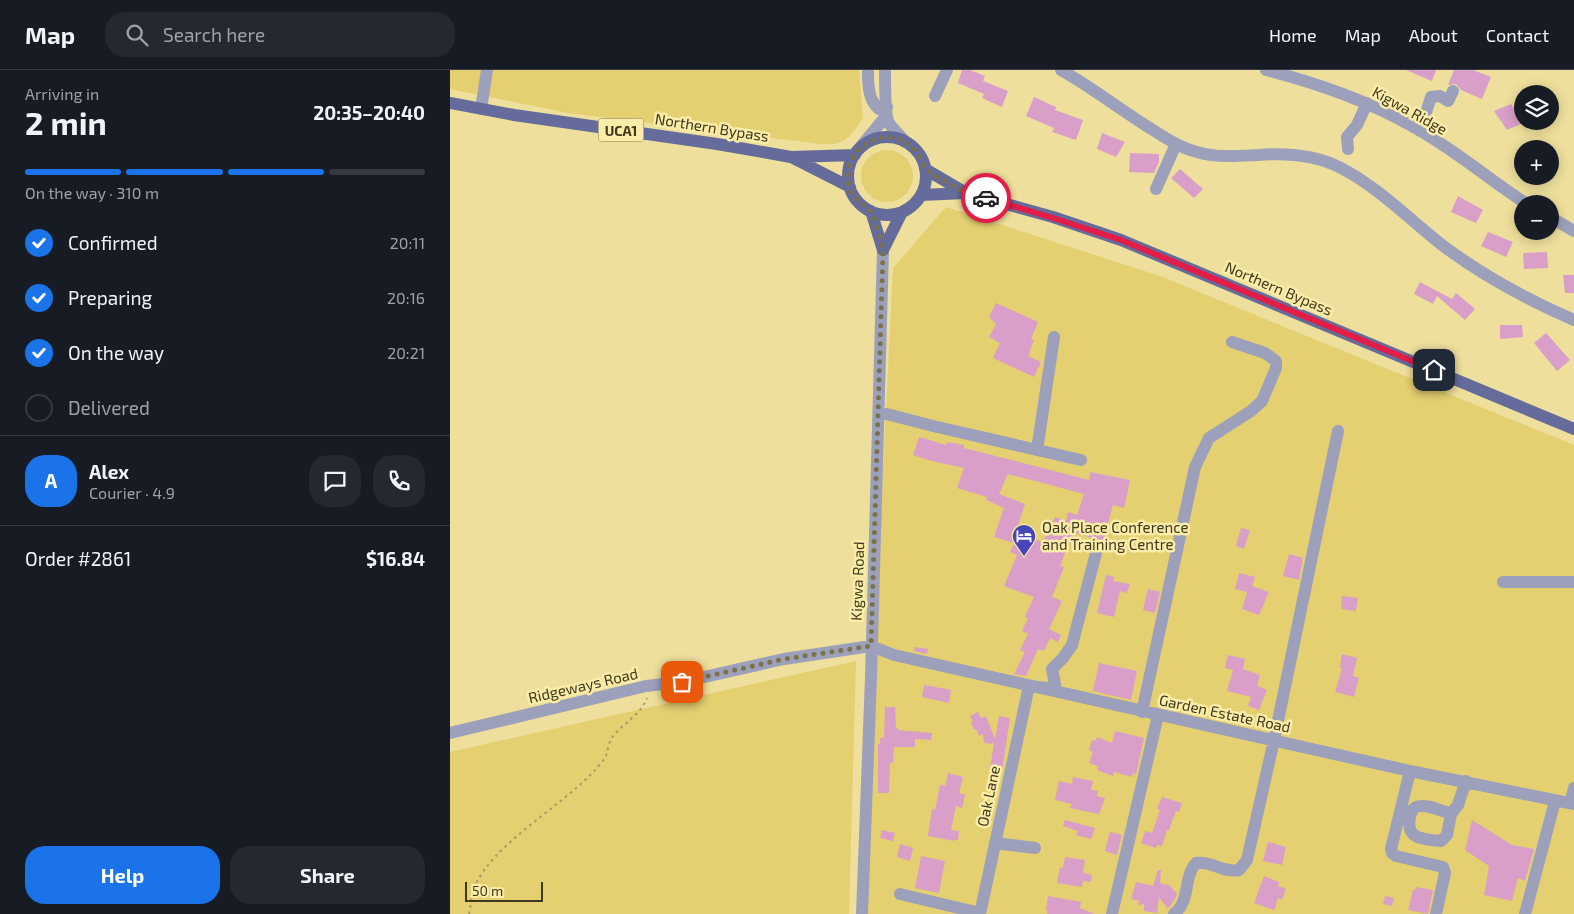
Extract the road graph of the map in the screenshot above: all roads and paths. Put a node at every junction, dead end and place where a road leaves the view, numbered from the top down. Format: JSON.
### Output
{"nodes":[{"id":1,"x":487,"y":70,"type":"edge"},
{"id":2,"x":868,"y":70,"type":"edge"},
{"id":3,"x":885,"y":70,"type":"edge"},
{"id":4,"x":947,"y":70,"type":"edge"},
{"id":5,"x":1061,"y":70,"type":"edge"},
{"id":6,"x":1266,"y":70,"type":"edge"},
{"id":7,"x":1454,"y":91,"type":"dead end"},
{"id":8,"x":935,"y":96,"type":"dead end"},
{"id":9,"x":450,"y":103,"type":"edge"},
{"id":10,"x":1367,"y":103,"type":"junction"},
{"id":11,"x":480,"y":109,"type":"junction"},
{"id":12,"x":886,"y":112,"type":"junction"},
{"id":13,"x":1420,"y":131,"type":"junction"},
{"id":14,"x":905,"y":142,"type":"junction"},
{"id":15,"x":1176,"y":144,"type":"junction"},
{"id":16,"x":856,"y":152,"type":"junction"},
{"id":17,"x":791,"y":157,"type":"junction"},
{"id":18,"x":1340,"y":168,"type":"junction"},
{"id":19,"x":925,"y":169,"type":"junction"},
{"id":20,"x":850,"y":187,"type":"junction"},
{"id":21,"x":1156,"y":189,"type":"dead end"},
{"id":22,"x":966,"y":193,"type":"junction"},
{"id":23,"x":921,"y":195,"type":"junction"},
{"id":24,"x":1514,"y":195,"type":"edge"},
{"id":25,"x":871,"y":211,"type":"junction"},
{"id":26,"x":902,"y":212,"type":"junction"},
{"id":27,"x":1559,"y":222,"type":"edge"},
{"id":28,"x":1574,"y":231,"type":"edge"},
{"id":29,"x":883,"y":250,"type":"junction"},
{"id":30,"x":1574,"y":320,"type":"edge"},
{"id":31,"x":1054,"y":337,"type":"dead end"},
{"id":32,"x":1232,"y":342,"type":"dead end"},
{"id":33,"x":879,"y":412,"type":"junction"},
{"id":34,"x":1574,"y":429,"type":"edge"},
{"id":35,"x":1338,"y":431,"type":"dead end"},
{"id":36,"x":1037,"y":450,"type":"junction"},
{"id":37,"x":1081,"y":460,"type":"dead end"},
{"id":38,"x":1096,"y":554,"type":"dead end"},
{"id":39,"x":1503,"y":582,"type":"dead end"},
{"id":40,"x":1574,"y":582,"type":"edge"},
{"id":41,"x":871,"y":646,"type":"junction"},
{"id":42,"x":646,"y":686,"type":"junction"},
{"id":43,"x":1029,"y":686,"type":"junction"},
{"id":44,"x":1142,"y":712,"type":"junction"},
{"id":45,"x":1158,"y":715,"type":"junction"},
{"id":46,"x":450,"y":733,"type":"edge"},
{"id":47,"x":1274,"y":740,"type":"junction"},
{"id":48,"x":1410,"y":771,"type":"junction"},
{"id":49,"x":1466,"y":781,"type":"junction"},
{"id":50,"x":1574,"y":788,"type":"edge"},
{"id":51,"x":1555,"y":801,"type":"junction"},
{"id":52,"x":1572,"y":804,"type":"edge"},
{"id":53,"x":1451,"y":814,"type":"dead end"},
{"id":54,"x":995,"y":843,"type":"junction"},
{"id":55,"x":1035,"y":848,"type":"dead end"},
{"id":56,"x":900,"y":894,"type":"dead end"},
{"id":57,"x":980,"y":913,"type":"edge"},
{"id":58,"x":469,"y":914,"type":"edge"},
{"id":59,"x":862,"y":914,"type":"edge"},
{"id":60,"x":1112,"y":914,"type":"edge"},
{"id":61,"x":1174,"y":914,"type":"edge"},
{"id":62,"x":1436,"y":914,"type":"edge"},
{"id":63,"x":1525,"y":914,"type":"edge"}],
"edges":[{"from":1,"to":11,"type":"street"},
{"from":2,"to":12,"type":"street"},
{"from":3,"to":12,"type":"street"},
{"from":4,"to":8,"type":"street"},
{"from":5,"to":15,"type":"street"},
{"from":6,"to":10,"type":"street","name":"Kigwa Ridge"},
{"from":7,"to":13,"type":"street"},
{"from":9,"to":11,"type":"main road","name":"Northern Bypass","number":"UCA1"},
{"from":10,"to":13,"type":"street","name":"Kigwa Ridge"},
{"from":10,"to":18,"type":"street"},
{"from":11,"to":17,"type":"main road","name":"Northern Bypass","number":"UCA1"},
{"from":12,"to":14,"type":"street"},
{"from":12,"to":16,"type":"street"},
{"from":13,"to":24,"type":"street","name":"Kigwa Ridge"},
{"from":14,"to":16,"type":"main road"},
{"from":14,"to":19,"type":"main road"},
{"from":15,"to":18,"type":"street"},
{"from":15,"to":21,"type":"street"},
{"from":16,"to":17,"type":"main road","number":"UCA1"},
{"from":16,"to":20,"type":"main road"},
{"from":17,"to":20,"type":"main road","number":"UCA1"},
{"from":18,"to":30,"type":"street"},
{"from":19,"to":22,"type":"main road"},
{"from":19,"to":23,"type":"main road"},
{"from":20,"to":25,"type":"main road"},
{"from":22,"to":23,"type":"main road"},
{"from":22,"to":34,"type":"main road","name":"Northern Bypass"},
{"from":23,"to":26,"type":"main road"},
{"from":25,"to":26,"type":"main road"},
{"from":25,"to":29,"type":"main road"},
{"from":26,"to":29,"type":"main road"},
{"from":27,"to":28,"type":"street"},
{"from":29,"to":33,"type":"street","name":"Kigwa Road"},
{"from":31,"to":36,"type":"street"},
{"from":32,"to":44,"type":"street"},
{"from":33,"to":36,"type":"street"},
{"from":33,"to":41,"type":"street","name":"Kigwa Road"},
{"from":35,"to":47,"type":"street"},
{"from":36,"to":37,"type":"street"},
{"from":38,"to":43,"type":"street"},
{"from":39,"to":40,"type":"street"},
{"from":41,"to":42,"type":"street","name":"Ridgeways Road"},
{"from":41,"to":43,"type":"street","name":"Garden Estate Road"},
{"from":41,"to":59,"type":"street","name":"Kigwa Road"},
{"from":42,"to":46,"type":"street","name":"Ridgeways Road"},
{"from":42,"to":58,"type":"path"},
{"from":43,"to":44,"type":"street","name":"Garden Estate Road"},
{"from":43,"to":54,"type":"street","name":"Oak Lane"},
{"from":44,"to":45,"type":"street","name":"Garden Estate Road"},
{"from":45,"to":47,"type":"street","name":"Garden Estate Road"},
{"from":45,"to":60,"type":"street"},
{"from":47,"to":48,"type":"street","name":"Garden Estate Road"},
{"from":47,"to":61,"type":"street"},
{"from":48,"to":49,"type":"street","name":"Garden Estate Road"},
{"from":48,"to":62,"type":"street"},
{"from":49,"to":51,"type":"street","name":"Garden Estate Road"},
{"from":49,"to":53,"type":"street"},
{"from":50,"to":52,"type":"street"},
{"from":51,"to":52,"type":"street","name":"Garden Estate Road"},
{"from":51,"to":63,"type":"street"},
{"from":54,"to":55,"type":"street"},
{"from":54,"to":57,"type":"street","name":"Oak Lane"},
{"from":56,"to":57,"type":"street"}]}
